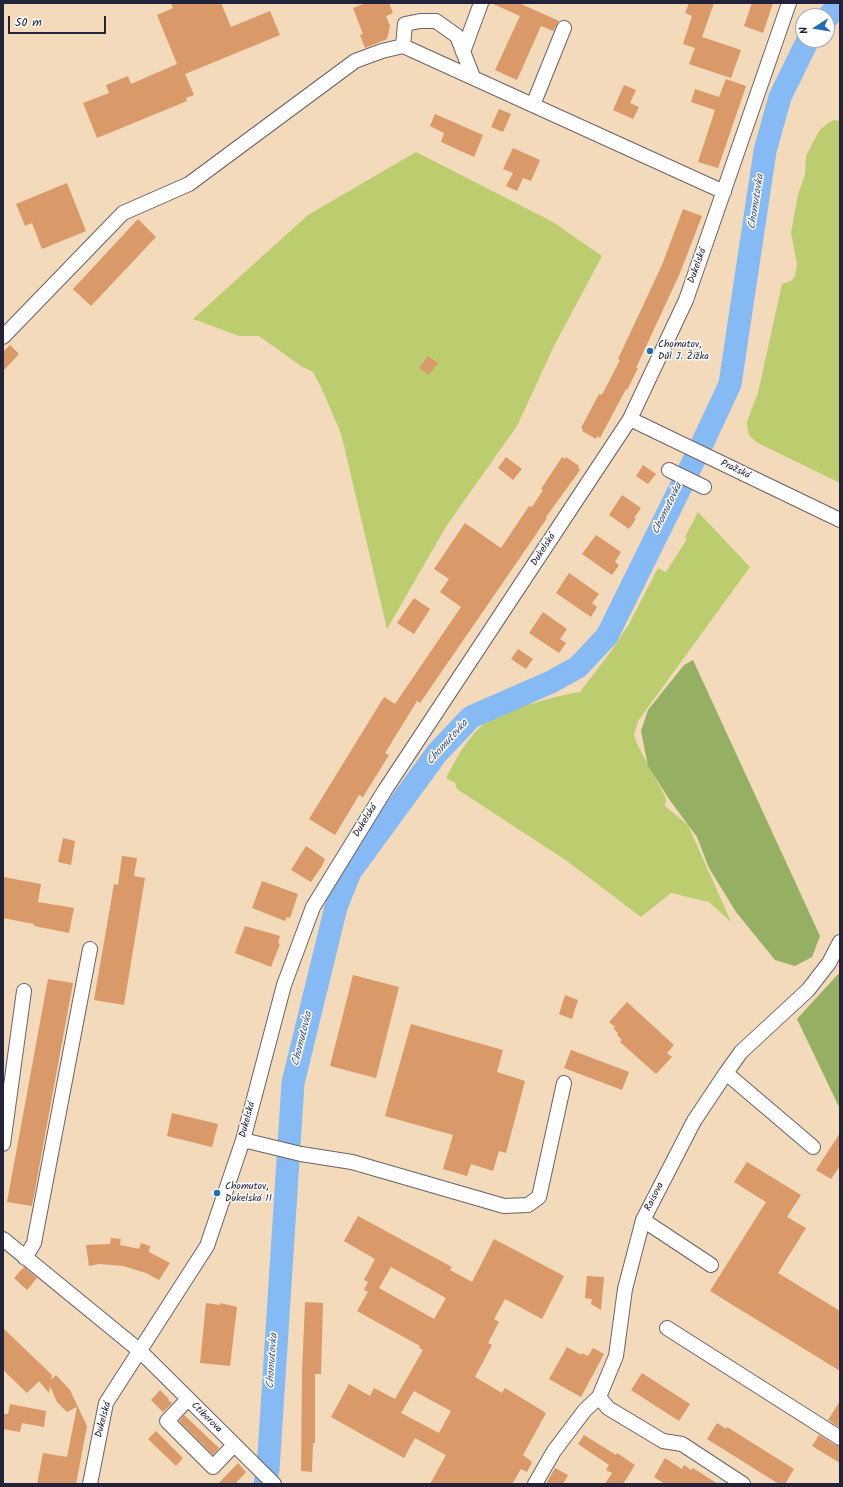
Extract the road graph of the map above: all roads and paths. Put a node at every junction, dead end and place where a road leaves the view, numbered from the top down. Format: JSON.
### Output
{"nodes":[{"id":1,"x":481,"y":3,"type":"edge"},
{"id":2,"x":789,"y":3,"type":"edge"},
{"id":3,"x":564,"y":28,"type":"dead end"},
{"id":4,"x":403,"y":46,"type":"junction"},
{"id":5,"x":463,"y":52,"type":"junction"},
{"id":6,"x":473,"y":77,"type":"junction"},
{"id":7,"x":533,"y":105,"type":"junction"},
{"id":8,"x":724,"y":192,"type":"junction"},
{"id":9,"x":3,"y":337,"type":"edge"},
{"id":10,"x":630,"y":419,"type":"junction"},
{"id":11,"x":669,"y":470,"type":"dead end"},
{"id":12,"x":704,"y":487,"type":"dead end"},
{"id":13,"x":840,"y":520,"type":"edge"},
{"id":14,"x":840,"y":942,"type":"edge"},
{"id":15,"x":90,"y":949,"type":"dead end"},
{"id":16,"x":24,"y":991,"type":"dead end"},
{"id":17,"x":726,"y":1072,"type":"junction"},
{"id":18,"x":564,"y":1083,"type":"dead end"},
{"id":19,"x":243,"y":1140,"type":"junction"},
{"id":20,"x":3,"y":1144,"type":"edge"},
{"id":21,"x":813,"y":1147,"type":"dead end"},
{"id":22,"x":643,"y":1220,"type":"junction"},
{"id":23,"x":3,"y":1240,"type":"edge"},
{"id":24,"x":25,"y":1258,"type":"junction"},
{"id":25,"x":711,"y":1264,"type":"dead end"},
{"id":26,"x":667,"y":1328,"type":"dead end"},
{"id":27,"x":140,"y":1351,"type":"junction"},
{"id":28,"x":599,"y":1397,"type":"junction"},
{"id":29,"x":188,"y":1399,"type":"junction"},
{"id":30,"x":840,"y":1438,"type":"edge"},
{"id":31,"x":234,"y":1445,"type":"junction"},
{"id":32,"x":90,"y":1484,"type":"edge"},
{"id":33,"x":274,"y":1484,"type":"edge"},
{"id":34,"x":536,"y":1484,"type":"edge"},
{"id":35,"x":743,"y":1484,"type":"edge"}],
"edges":[{"from":1,"to":5,"type":"street"},
{"from":2,"to":8,"type":"street","name":"Dukelská"},
{"from":3,"to":7,"type":"street"},
{"from":4,"to":5,"type":"street"},
{"from":4,"to":6,"type":"street"},
{"from":4,"to":9,"type":"street"},
{"from":5,"to":6,"type":"street"},
{"from":6,"to":7,"type":"street"},
{"from":7,"to":8,"type":"street"},
{"from":8,"to":10,"type":"street","name":"Dukelská"},
{"from":10,"to":13,"type":"street","name":"Pražská"},
{"from":10,"to":19,"type":"street","name":"Dukelská"},
{"from":11,"to":12,"type":"street"},
{"from":14,"to":17,"type":"street","name":"Raisova"},
{"from":15,"to":24,"type":"street"},
{"from":16,"to":20,"type":"street"},
{"from":17,"to":21,"type":"street"},
{"from":17,"to":22,"type":"street","name":"Raisova"},
{"from":18,"to":19,"type":"street"},
{"from":19,"to":27,"type":"street","name":"Dukelská"},
{"from":22,"to":25,"type":"street"},
{"from":22,"to":28,"type":"street","name":"Raisova"},
{"from":23,"to":24,"type":"street","name":"Ctiborova"},
{"from":24,"to":27,"type":"street","name":"Ctiborova"},
{"from":26,"to":30,"type":"street"},
{"from":27,"to":29,"type":"street","name":"Ctiborova"},
{"from":27,"to":32,"type":"street","name":"Dukelská"},
{"from":28,"to":34,"type":"street","name":"Raisova"},
{"from":28,"to":35,"type":"street"},
{"from":29,"to":31,"type":"street","name":"Ctiborova"},
{"from":29,"to":31,"type":"street"},
{"from":31,"to":33,"type":"street","name":"Ctiborova"}]}
